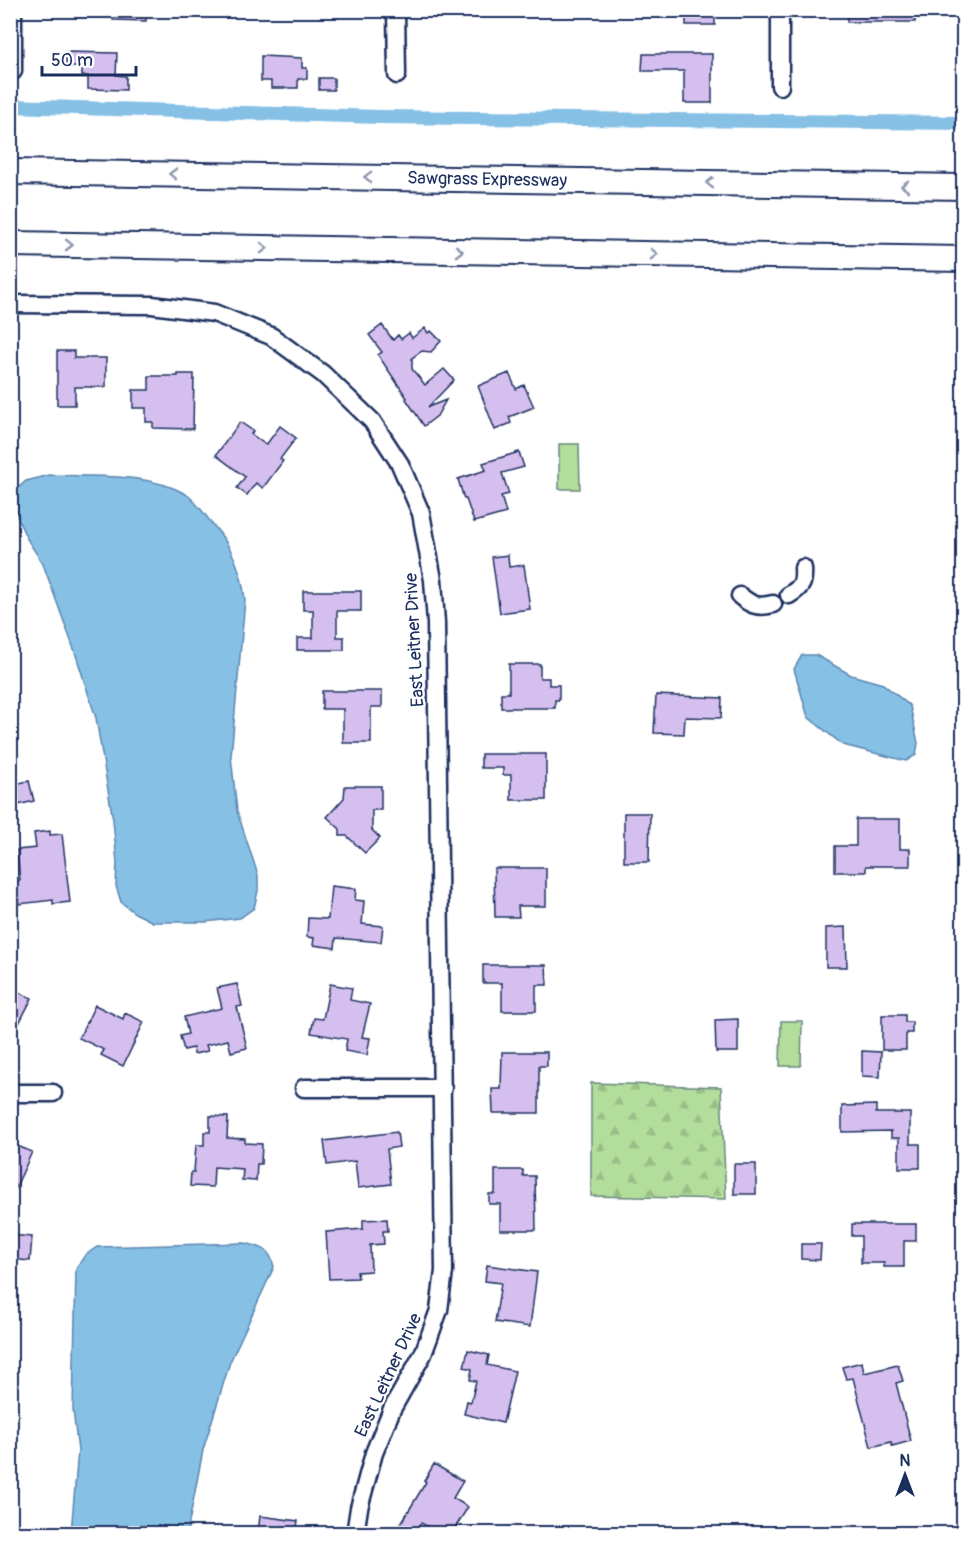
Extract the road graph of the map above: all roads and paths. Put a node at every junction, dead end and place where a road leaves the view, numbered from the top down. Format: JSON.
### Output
{"nodes":[{"id":1,"x":13,"y":10,"type":"edge"},
{"id":2,"x":396,"y":10,"type":"edge"},
{"id":3,"x":780,"y":10,"type":"edge"},
{"id":4,"x":13,"y":71,"type":"dead end"},
{"id":5,"x":397,"y":75,"type":"dead end"},
{"id":6,"x":780,"y":86,"type":"dead end"},
{"id":7,"x":10,"y":172,"type":"edge"},
{"id":8,"x":963,"y":187,"type":"edge"},
{"id":9,"x":10,"y":244,"type":"edge"},
{"id":10,"x":963,"y":259,"type":"edge"},
{"id":11,"x":10,"y":304,"type":"edge"},
{"id":12,"x":803,"y":568,"type":"dead end"},
{"id":13,"x":789,"y":595,"type":"dead end"},
{"id":14,"x":740,"y":596,"type":"dead end"},
{"id":15,"x":773,"y":604,"type":"dead end"},
{"id":16,"x":304,"y":1088,"type":"dead end"},
{"id":17,"x":442,"y":1088,"type":"junction"},
{"id":18,"x":10,"y":1093,"type":"edge"},
{"id":19,"x":52,"y":1093,"type":"dead end"},
{"id":20,"x":355,"y":1533,"type":"edge"}],
"edges":[{"from":1,"to":4,"type":"street"},
{"from":2,"to":5,"type":"street"},
{"from":3,"to":6,"type":"street"},
{"from":8,"to":7,"type":"highway","name":"Sawgrass Expressway","one_way":true},
{"from":9,"to":10,"type":"highway","one_way":true},
{"from":11,"to":17,"type":"street","name":"East Leitner Drive"},
{"from":12,"to":13,"type":"street"},
{"from":14,"to":15,"type":"street"},
{"from":16,"to":17,"type":"street"},
{"from":17,"to":20,"type":"street","name":"East Leitner Drive"},
{"from":18,"to":19,"type":"street"}]}
